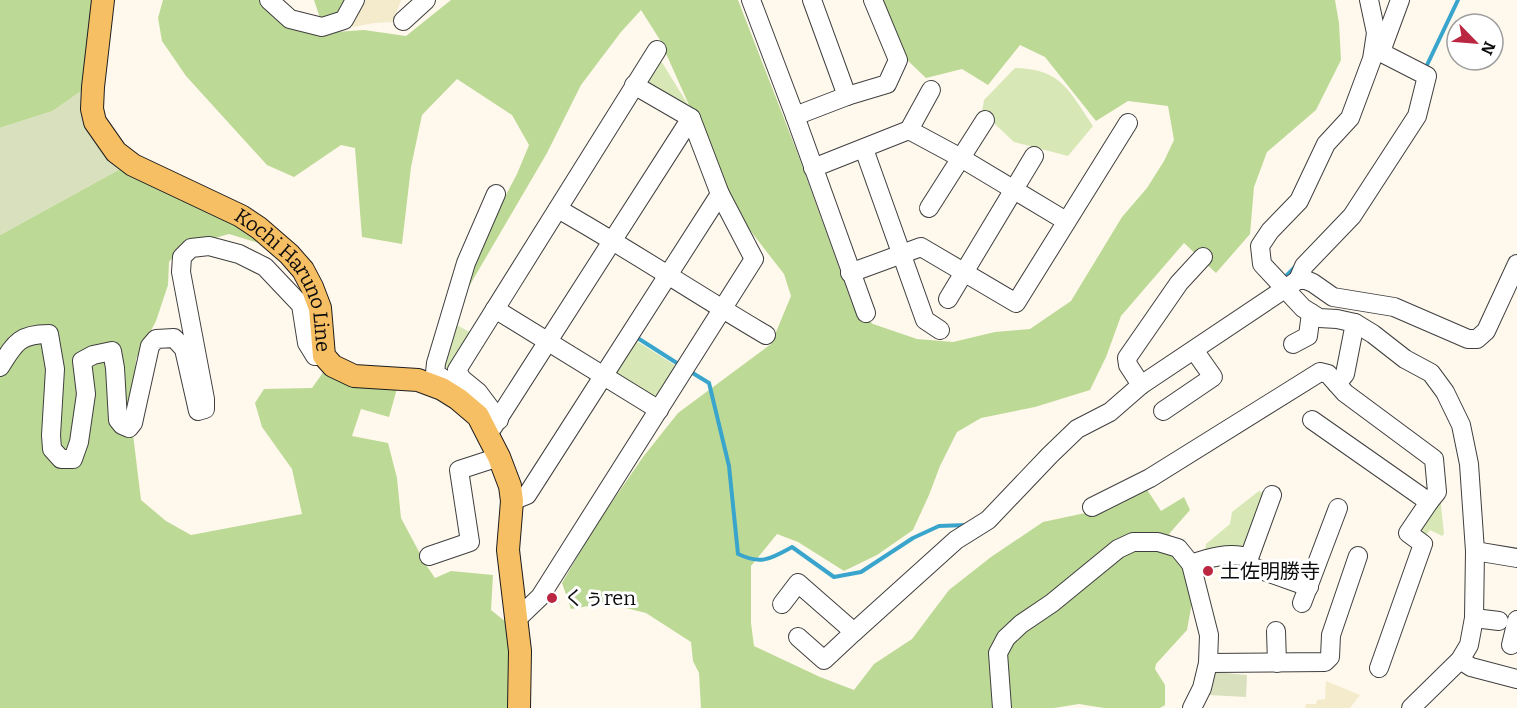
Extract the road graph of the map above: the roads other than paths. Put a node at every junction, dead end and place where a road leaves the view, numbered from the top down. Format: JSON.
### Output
{"nodes":[{"id":1,"x":104,"y":0,"type":"edge"},
{"id":2,"x":269,"y":0,"type":"edge"},
{"id":3,"x":355,"y":0,"type":"edge"},
{"id":4,"x":426,"y":0,"type":"edge"},
{"id":5,"x":751,"y":0,"type":"edge"},
{"id":6,"x":812,"y":0,"type":"edge"},
{"id":7,"x":873,"y":0,"type":"edge"},
{"id":8,"x":1369,"y":0,"type":"edge"},
{"id":9,"x":1400,"y":0,"type":"edge"},
{"id":10,"x":403,"y":21,"type":"dead end"},
{"id":11,"x":657,"y":50,"type":"dead end"},
{"id":12,"x":634,"y":85,"type":"junction"},
{"id":13,"x":931,"y":90,"type":"dead end"},
{"id":14,"x":847,"y":96,"type":"junction"},
{"id":15,"x":795,"y":116,"type":"junction"},
{"id":16,"x":691,"y":118,"type":"junction"},
{"id":17,"x":985,"y":120,"type":"dead end"},
{"id":18,"x":1128,"y":123,"type":"dead end"},
{"id":19,"x":909,"y":130,"type":"junction"},
{"id":20,"x":864,"y":149,"type":"junction"},
{"id":21,"x":1034,"y":156,"type":"dead end"},
{"id":22,"x":961,"y":158,"type":"junction"},
{"id":23,"x":813,"y":168,"type":"junction"},
{"id":24,"x":1013,"y":189,"type":"junction"},
{"id":25,"x":496,"y":194,"type":"dead end"},
{"id":26,"x":720,"y":194,"type":"junction"},
{"id":27,"x":929,"y":208,"type":"dead end"},
{"id":28,"x":558,"y":209,"type":"junction"},
{"id":29,"x":1066,"y":221,"type":"junction"},
{"id":30,"x":614,"y":241,"type":"junction"},
{"id":31,"x":901,"y":254,"type":"junction"},
{"id":32,"x":1203,"y":257,"type":"dead end"},
{"id":33,"x":1517,"y":264,"type":"edge"},
{"id":34,"x":964,"y":272,"type":"junction"},
{"id":35,"x":850,"y":273,"type":"junction"},
{"id":36,"x":668,"y":277,"type":"junction"},
{"id":37,"x":1292,"y":285,"type":"junction"},
{"id":38,"x":948,"y":299,"type":"dead end"},
{"id":39,"x":495,"y":309,"type":"junction"},
{"id":40,"x":723,"y":309,"type":"junction"},
{"id":41,"x":866,"y":313,"type":"dead end"},
{"id":42,"x":1311,"y":313,"type":"junction"},
{"id":43,"x":1355,"y":324,"type":"junction"},
{"id":44,"x":940,"y":330,"type":"dead end"},
{"id":45,"x":766,"y":335,"type":"dead end"},
{"id":46,"x":547,"y":343,"type":"junction"},
{"id":47,"x":1293,"y":344,"type":"dead end"},
{"id":48,"x":1194,"y":350,"type":"junction"},
{"id":49,"x":324,"y":356,"type":"junction"},
{"id":50,"x":0,"y":368,"type":"edge"},
{"id":51,"x":602,"y":376,"type":"junction"},
{"id":52,"x":1337,"y":384,"type":"junction"},
{"id":53,"x":1142,"y":385,"type":"junction"},
{"id":54,"x":659,"y":410,"type":"junction"},
{"id":55,"x":1163,"y":411,"type":"dead end"},
{"id":56,"x":1312,"y":420,"type":"dead end"},
{"id":57,"x":488,"y":424,"type":"junction"},
{"id":58,"x":499,"y":457,"type":"junction"},
{"id":59,"x":1272,"y":495,"type":"dead end"},
{"id":60,"x":512,"y":501,"type":"junction"},
{"id":61,"x":1429,"y":502,"type":"junction"},
{"id":62,"x":1092,"y":507,"type":"dead end"},
{"id":63,"x":1338,"y":507,"type":"dead end"},
{"id":64,"x":1475,"y":551,"type":"junction"},
{"id":65,"x":429,"y":556,"type":"dead end"},
{"id":66,"x":1358,"y":556,"type":"dead end"},
{"id":67,"x":1517,"y":557,"type":"edge"},
{"id":68,"x":1249,"y":558,"type":"junction"},
{"id":69,"x":1191,"y":564,"type":"junction"},
{"id":70,"x":782,"y":604,"type":"dead end"},
{"id":71,"x":1474,"y":618,"type":"junction"},
{"id":72,"x":516,"y":620,"type":"junction"},
{"id":73,"x":1508,"y":621,"type":"edge"},
{"id":74,"x":1276,"y":631,"type":"dead end"},
{"id":75,"x":854,"y":632,"type":"junction"},
{"id":76,"x":798,"y":637,"type":"dead end"},
{"id":77,"x":1511,"y":645,"type":"dead end"},
{"id":78,"x":1460,"y":660,"type":"junction"},
{"id":79,"x":1208,"y":663,"type":"junction"},
{"id":80,"x":1277,"y":663,"type":"junction"},
{"id":81,"x":1379,"y":668,"type":"dead end"},
{"id":82,"x":1517,"y":679,"type":"edge"},
{"id":83,"x":519,"y":708,"type":"edge"},
{"id":84,"x":1002,"y":708,"type":"edge"},
{"id":85,"x":1192,"y":708,"type":"edge"},
{"id":86,"x":1412,"y":708,"type":"edge"}],
"edges":[{"from":1,"to":49,"type":"main road","name":"Kochi Haruno Line"},
{"from":2,"to":3,"type":"street"},
{"from":4,"to":10,"type":"street"},
{"from":5,"to":15,"type":"street"},
{"from":6,"to":14,"type":"street"},
{"from":7,"to":14,"type":"street"},
{"from":8,"to":37,"type":"street"},
{"from":9,"to":37,"type":"street"},
{"from":11,"to":12,"type":"street"},
{"from":12,"to":16,"type":"street"},
{"from":12,"to":28,"type":"street"},
{"from":13,"to":19,"type":"street"},
{"from":14,"to":15,"type":"street"},
{"from":15,"to":23,"type":"street"},
{"from":16,"to":26,"type":"street"},
{"from":16,"to":30,"type":"street"},
{"from":17,"to":22,"type":"street"},
{"from":18,"to":29,"type":"street"},
{"from":19,"to":20,"type":"street"},
{"from":19,"to":22,"type":"street"},
{"from":20,"to":23,"type":"street"},
{"from":20,"to":31,"type":"street"},
{"from":21,"to":24,"type":"street"},
{"from":22,"to":24,"type":"street"},
{"from":22,"to":27,"type":"street"},
{"from":23,"to":35,"type":"street"},
{"from":24,"to":29,"type":"street"},
{"from":24,"to":34,"type":"street"},
{"from":25,"to":57,"type":"street"},
{"from":26,"to":36,"type":"street"},
{"from":26,"to":40,"type":"street"},
{"from":28,"to":30,"type":"street"},
{"from":28,"to":39,"type":"street"},
{"from":29,"to":34,"type":"street"},
{"from":30,"to":36,"type":"street"},
{"from":30,"to":46,"type":"street"},
{"from":31,"to":34,"type":"street"},
{"from":31,"to":35,"type":"street"},
{"from":31,"to":44,"type":"street"},
{"from":32,"to":53,"type":"street"},
{"from":33,"to":37,"type":"street"},
{"from":34,"to":38,"type":"street"},
{"from":35,"to":41,"type":"street"},
{"from":36,"to":40,"type":"street"},
{"from":36,"to":51,"type":"street"},
{"from":37,"to":42,"type":"street"},
{"from":37,"to":48,"type":"street"},
{"from":39,"to":46,"type":"street"},
{"from":39,"to":57,"type":"street"},
{"from":40,"to":45,"type":"street"},
{"from":40,"to":54,"type":"street"},
{"from":42,"to":43,"type":"street"},
{"from":42,"to":47,"type":"street"},
{"from":43,"to":52,"type":"street"},
{"from":43,"to":64,"type":"street"},
{"from":46,"to":51,"type":"street"},
{"from":46,"to":57,"type":"street"},
{"from":48,"to":53,"type":"street"},
{"from":48,"to":55,"type":"street"},
{"from":49,"to":50,"type":"street"},
{"from":49,"to":57,"type":"main road","name":"Kochi Haruno Line"},
{"from":51,"to":54,"type":"street"},
{"from":51,"to":60,"type":"street"},
{"from":52,"to":61,"type":"street"},
{"from":52,"to":62,"type":"street"},
{"from":53,"to":75,"type":"street"},
{"from":54,"to":72,"type":"street"},
{"from":56,"to":61,"type":"street"},
{"from":57,"to":58,"type":"main road","name":"Kochi Haruno Line"},
{"from":58,"to":60,"type":"main road","name":"Kochi Haruno Line"},
{"from":58,"to":65,"type":"street"},
{"from":59,"to":68,"type":"street"},
{"from":60,"to":72,"type":"main road","name":"Kochi Haruno Line"},
{"from":61,"to":81,"type":"street"},
{"from":63,"to":68,"type":"street"},
{"from":64,"to":67,"type":"street"},
{"from":64,"to":71,"type":"street"},
{"from":66,"to":80,"type":"street"},
{"from":68,"to":69,"type":"street"},
{"from":69,"to":79,"type":"street"},
{"from":69,"to":84,"type":"street"},
{"from":70,"to":75,"type":"street"},
{"from":71,"to":73,"type":"street"},
{"from":71,"to":78,"type":"street"},
{"from":72,"to":83,"type":"main road","name":"Kochi Haruno Line"},
{"from":73,"to":77,"type":"street"},
{"from":74,"to":80,"type":"street"},
{"from":75,"to":76,"type":"street"},
{"from":78,"to":82,"type":"street"},
{"from":78,"to":86,"type":"street"},
{"from":79,"to":80,"type":"street"},
{"from":79,"to":85,"type":"street"}]}
